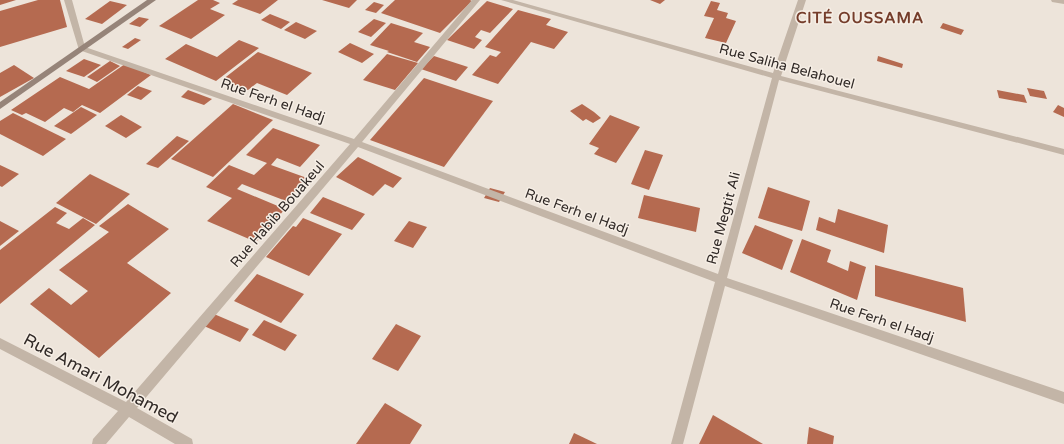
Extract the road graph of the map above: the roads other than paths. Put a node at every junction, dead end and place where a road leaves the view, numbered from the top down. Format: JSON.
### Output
{"nodes":[{"id":1,"x":68,"y":0,"type":"edge"},
{"id":2,"x":152,"y":0,"type":"edge"},
{"id":3,"x":476,"y":0,"type":"edge"},
{"id":4,"x":505,"y":0,"type":"edge"},
{"id":5,"x":802,"y":0,"type":"edge"},
{"id":6,"x":1055,"y":0,"type":"edge"},
{"id":7,"x":1064,"y":2,"type":"edge"},
{"id":8,"x":82,"y":48,"type":"junction"},
{"id":9,"x":776,"y":77,"type":"junction"},
{"id":10,"x":0,"y":106,"type":"edge"},
{"id":11,"x":356,"y":143,"type":"junction"},
{"id":12,"x":1064,"y":152,"type":"edge"},
{"id":13,"x":721,"y":280,"type":"junction"},
{"id":14,"x":0,"y":344,"type":"edge"},
{"id":15,"x":1064,"y":398,"type":"edge"},
{"id":16,"x":128,"y":410,"type":"junction"},
{"id":17,"x":98,"y":444,"type":"edge"},
{"id":18,"x":186,"y":444,"type":"edge"},
{"id":19,"x":678,"y":444,"type":"edge"}],
"edges":[{"from":1,"to":8,"type":"street"},
{"from":2,"to":8,"type":"main road"},
{"from":3,"to":11,"type":"street","name":"Rue Habib Bouakeul"},
{"from":4,"to":9,"type":"street","name":"Rue Saliha Belahouel"},
{"from":5,"to":9,"type":"street","name":"Rue Megtit Ali"},
{"from":6,"to":7,"type":"street"},
{"from":8,"to":10,"type":"main road"},
{"from":8,"to":11,"type":"street","name":"Rue Ferh el Hadj"},
{"from":9,"to":12,"type":"street","name":"Rue Saliha Belahouel"},
{"from":9,"to":13,"type":"street","name":"Rue Megtit Ali"},
{"from":11,"to":13,"type":"street","name":"Rue Ferh el Hadj"},
{"from":11,"to":16,"type":"street","name":"Rue Habib Bouakeul"},
{"from":13,"to":15,"type":"street","name":"Rue Ferh el Hadj"},
{"from":13,"to":19,"type":"street","name":"Rue Megtit Ali"},
{"from":14,"to":16,"type":"street","name":"Rue Amari Mohamed"},
{"from":16,"to":17,"type":"street","name":"Rue Habib Bouakeul"},
{"from":16,"to":18,"type":"street","name":"Rue Amari Mohamed"}]}
